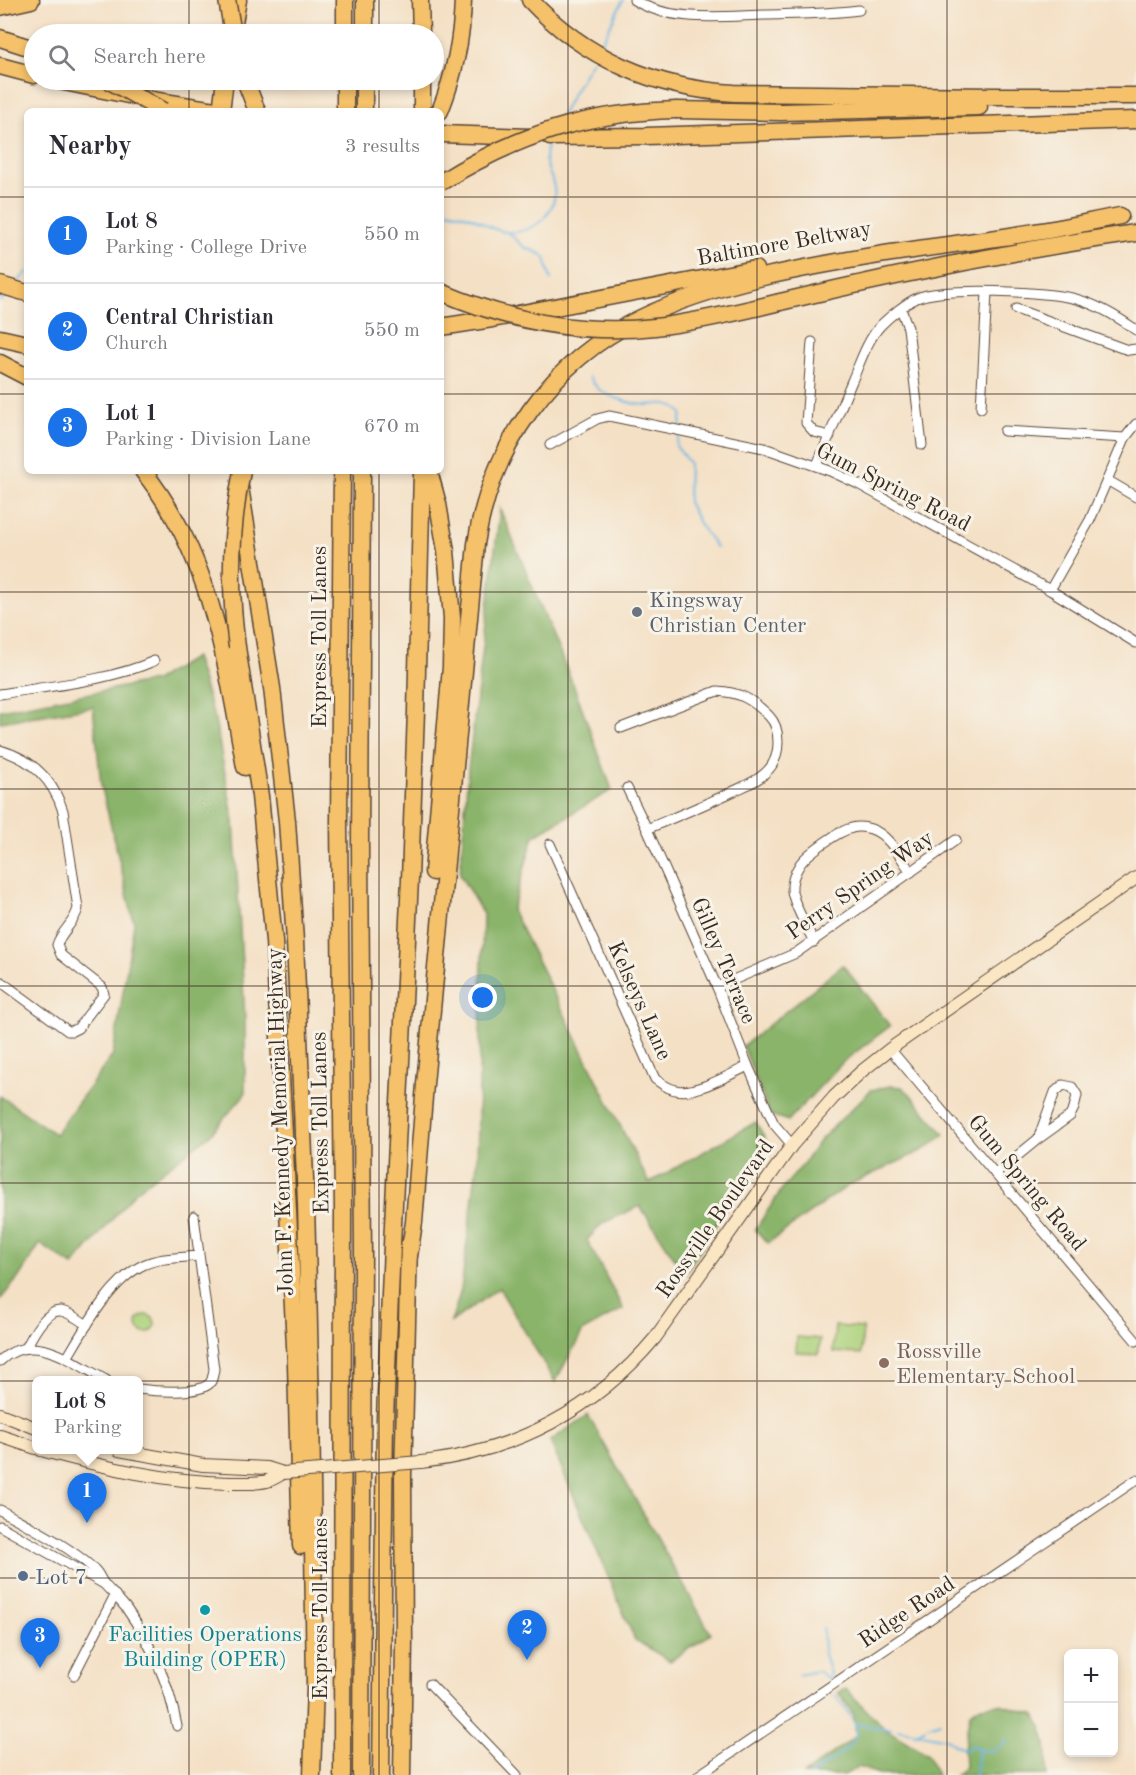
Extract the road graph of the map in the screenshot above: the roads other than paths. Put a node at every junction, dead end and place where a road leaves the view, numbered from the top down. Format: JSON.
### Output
{"nodes":[{"id":1,"x":31,"y":0,"type":"edge"},
{"id":2,"x":226,"y":0,"type":"edge"},
{"id":3,"x":238,"y":0,"type":"edge"},
{"id":4,"x":345,"y":0,"type":"edge"},
{"id":5,"x":365,"y":0,"type":"edge"},
{"id":6,"x":420,"y":0,"type":"edge"},
{"id":7,"x":463,"y":0,"type":"edge"},
{"id":8,"x":530,"y":0,"type":"edge"},
{"id":9,"x":634,"y":0,"type":"edge"},
{"id":10,"x":0,"y":7,"type":"edge"},
{"id":11,"x":859,"y":10,"type":"dead end"},
{"id":12,"x":230,"y":24,"type":"edge"},
{"id":13,"x":234,"y":24,"type":"edge"},
{"id":14,"x":345,"y":24,"type":"edge"},
{"id":15,"x":365,"y":24,"type":"edge"},
{"id":16,"x":421,"y":24,"type":"edge"},
{"id":17,"x":0,"y":38,"type":"edge"},
{"id":18,"x":24,"y":46,"type":"edge"},
{"id":19,"x":0,"y":66,"type":"edge"},
{"id":20,"x":24,"y":72,"type":"edge"},
{"id":21,"x":104,"y":90,"type":"edge"},
{"id":22,"x":126,"y":90,"type":"edge"},
{"id":23,"x":224,"y":90,"type":"edge"},
{"id":24,"x":249,"y":90,"type":"edge"},
{"id":25,"x":345,"y":90,"type":"edge"},
{"id":26,"x":364,"y":90,"type":"edge"},
{"id":27,"x":422,"y":90,"type":"edge"},
{"id":28,"x":1136,"y":96,"type":"edge"},
{"id":29,"x":1136,"y":102,"type":"edge"},
{"id":30,"x":159,"y":108,"type":"edge"},
{"id":31,"x":202,"y":108,"type":"edge"},
{"id":32,"x":221,"y":108,"type":"edge"},
{"id":33,"x":256,"y":108,"type":"edge"},
{"id":34,"x":345,"y":108,"type":"edge"},
{"id":35,"x":364,"y":108,"type":"edge"},
{"id":36,"x":422,"y":108,"type":"edge"},
{"id":37,"x":441,"y":108,"type":"edge"},
{"id":38,"x":1136,"y":120,"type":"edge"},
{"id":39,"x":444,"y":134,"type":"edge"},
{"id":40,"x":444,"y":180,"type":"edge"},
{"id":41,"x":1128,"y":215,"type":"edge"},
{"id":42,"x":1136,"y":233,"type":"edge"},
{"id":43,"x":0,"y":285,"type":"edge"},
{"id":44,"x":24,"y":292,"type":"edge"},
{"id":45,"x":987,"y":292,"type":"junction"},
{"id":46,"x":444,"y":293,"type":"edge"},
{"id":47,"x":901,"y":309,"type":"junction"},
{"id":48,"x":1016,"y":309,"type":"dead end"},
{"id":49,"x":444,"y":326,"type":"edge"},
{"id":50,"x":1136,"y":330,"type":"edge"},
{"id":51,"x":0,"y":338,"type":"edge"},
{"id":52,"x":812,"y":342,"type":"dead end"},
{"id":53,"x":24,"y":343,"type":"edge"},
{"id":54,"x":1136,"y":349,"type":"edge"},
{"id":55,"x":0,"y":363,"type":"edge"},
{"id":56,"x":24,"y":375,"type":"edge"},
{"id":57,"x":981,"y":408,"type":"dead end"},
{"id":58,"x":1136,"y":424,"type":"edge"},
{"id":59,"x":1004,"y":431,"type":"dead end"},
{"id":60,"x":830,"y":435,"type":"junction"},
{"id":61,"x":1125,"y":438,"type":"junction"},
{"id":62,"x":550,"y":445,"type":"dead end"},
{"id":63,"x":922,"y":445,"type":"dead end"},
{"id":64,"x":817,"y":465,"type":"junction"},
{"id":65,"x":145,"y":474,"type":"edge"},
{"id":66,"x":238,"y":474,"type":"edge"},
{"id":67,"x":242,"y":474,"type":"edge"},
{"id":68,"x":342,"y":474,"type":"edge"},
{"id":69,"x":362,"y":474,"type":"edge"},
{"id":70,"x":422,"y":474,"type":"edge"},
{"id":71,"x":430,"y":474,"type":"edge"},
{"id":72,"x":1107,"y":480,"type":"junction"},
{"id":73,"x":1136,"y":497,"type":"edge"},
{"id":74,"x":1050,"y":590,"type":"junction"},
{"id":75,"x":1136,"y":643,"type":"edge"},
{"id":76,"x":154,"y":661,"type":"dead end"},
{"id":77,"x":0,"y":694,"type":"edge"},
{"id":78,"x":621,"y":728,"type":"dead end"},
{"id":79,"x":0,"y":750,"type":"edge"},
{"id":80,"x":627,"y":788,"type":"dead end"},
{"id":81,"x":647,"y":829,"type":"junction"},
{"id":82,"x":956,"y":840,"type":"dead end"},
{"id":83,"x":550,"y":844,"type":"dead end"},
{"id":84,"x":911,"y":872,"type":"junction"},
{"id":85,"x":1136,"y":878,"type":"edge"},
{"id":86,"x":814,"y":942,"type":"junction"},
{"id":87,"x":0,"y":981,"type":"edge"},
{"id":88,"x":717,"y":987,"type":"junction"},
{"id":89,"x":276,"y":1004,"type":"junction"},
{"id":90,"x":890,"y":1049,"type":"junction"},
{"id":91,"x":748,"y":1066,"type":"junction"},
{"id":92,"x":1038,"y":1139,"type":"junction"},
{"id":93,"x":792,"y":1144,"type":"junction"},
{"id":94,"x":995,"y":1174,"type":"junction"},
{"id":95,"x":194,"y":1216,"type":"dead end"},
{"id":96,"x":198,"y":1256,"type":"junction"},
{"id":97,"x":409,"y":1256,"type":"junction"},
{"id":98,"x":87,"y":1325,"type":"junction"},
{"id":99,"x":1136,"y":1341,"type":"edge"},
{"id":100,"x":26,"y":1348,"type":"junction"},
{"id":101,"x":67,"y":1358,"type":"junction"},
{"id":102,"x":0,"y":1361,"type":"edge"},
{"id":103,"x":99,"y":1376,"type":"edge"},
{"id":104,"x":143,"y":1390,"type":"edge"},
{"id":105,"x":0,"y":1413,"type":"edge"},
{"id":106,"x":32,"y":1426,"type":"edge"},
{"id":107,"x":0,"y":1436,"type":"edge"},
{"id":108,"x":0,"y":1441,"type":"edge"},
{"id":109,"x":20,"y":1444,"type":"junction"},
{"id":110,"x":32,"y":1447,"type":"edge"},
{"id":111,"x":59,"y":1454,"type":"edge"},
{"id":112,"x":143,"y":1454,"type":"edge"},
{"id":113,"x":283,"y":1473,"type":"junction"},
{"id":114,"x":1136,"y":1480,"type":"edge"},
{"id":115,"x":0,"y":1510,"type":"edge"},
{"id":116,"x":0,"y":1526,"type":"edge"},
{"id":117,"x":104,"y":1584,"type":"junction"},
{"id":118,"x":115,"y":1595,"type":"junction"},
{"id":119,"x":74,"y":1676,"type":"dead end"},
{"id":120,"x":430,"y":1684,"type":"dead end"},
{"id":121,"x":177,"y":1726,"type":"dead end"},
{"id":122,"x":312,"y":1767,"type":"edge"},
{"id":123,"x":342,"y":1775,"type":"edge"},
{"id":124,"x":361,"y":1775,"type":"edge"},
{"id":125,"x":381,"y":1775,"type":"edge"},
{"id":126,"x":402,"y":1775,"type":"edge"},
{"id":127,"x":517,"y":1775,"type":"edge"},
{"id":128,"x":699,"y":1775,"type":"edge"}],
"edges":[{"from":1,"to":10,"type":"highway"},
{"from":2,"to":12,"type":"highway","bridge":true},
{"from":3,"to":13,"type":"highway"},
{"from":4,"to":14,"type":"highway"},
{"from":5,"to":15,"type":"highway"},
{"from":6,"to":16,"type":"highway"},
{"from":7,"to":37,"type":"highway"},
{"from":8,"to":28,"type":"highway"},
{"from":9,"to":11,"type":"street"},
{"from":17,"to":18,"type":"highway"},
{"from":19,"to":20,"type":"highway"},
{"from":21,"to":31,"type":"highway"},
{"from":22,"to":30,"type":"highway","bridge":true},
{"from":23,"to":32,"type":"highway"},
{"from":24,"to":33,"type":"highway"},
{"from":25,"to":34,"type":"highway"},
{"from":26,"to":35,"type":"highway"},
{"from":27,"to":36,"type":"highway"},
{"from":29,"to":40,"type":"highway","bridge":true},
{"from":38,"to":39,"type":"highway"},
{"from":41,"to":49,"type":"highway","name":"Baltimore Beltway"},
{"from":41,"to":97,"type":"highway"},
{"from":42,"to":46,"type":"highway","bridge":true},
{"from":43,"to":44,"type":"highway"},
{"from":45,"to":47,"type":"street"},
{"from":45,"to":50,"type":"street"},
{"from":45,"to":57,"type":"street"},
{"from":47,"to":60,"type":"street"},
{"from":47,"to":63,"type":"street"},
{"from":48,"to":54,"type":"street"},
{"from":51,"to":53,"type":"highway"},
{"from":52,"to":60,"type":"street"},
{"from":55,"to":56,"type":"highway"},
{"from":58,"to":61,"type":"street"},
{"from":59,"to":61,"type":"street"},
{"from":60,"to":64,"type":"street"},
{"from":61,"to":72,"type":"street"},
{"from":62,"to":64,"type":"street","name":"Gum Spring Road"},
{"from":64,"to":74,"type":"street","name":"Gum Spring Road"},
{"from":65,"to":89,"type":"highway"},
{"from":66,"to":122,"type":"highway","name":"John F. Kennedy Memorial Highway"},
{"from":67,"to":89,"type":"highway","bridge":true},
{"from":68,"to":123,"type":"highway","name":"Express Toll Lanes"},
{"from":69,"to":124,"type":"highway","name":"Express Toll Lanes"},
{"from":70,"to":125,"type":"highway"},
{"from":71,"to":97,"type":"highway"},
{"from":72,"to":73,"type":"street"},
{"from":72,"to":74,"type":"street"},
{"from":74,"to":75,"type":"street","name":"Gum Spring Road"},
{"from":76,"to":77,"type":"street"},
{"from":78,"to":81,"type":"street"},
{"from":79,"to":87,"type":"street"},
{"from":80,"to":81,"type":"street","name":"Gilley Terrace"},
{"from":81,"to":88,"type":"street","name":"Gilley Terrace"},
{"from":82,"to":84,"type":"street","name":"Perry Spring Way"},
{"from":83,"to":91,"type":"street","name":"Kelseys Lane"},
{"from":84,"to":86,"type":"street","name":"Perry Spring Way"},
{"from":84,"to":86,"type":"street"},
{"from":85,"to":90,"type":"main road","name":"Rossville Boulevard"},
{"from":86,"to":88,"type":"street","name":"Perry Spring Way"},
{"from":88,"to":91,"type":"street","name":"Gilley Terrace"},
{"from":89,"to":122,"type":"highway"},
{"from":90,"to":93,"type":"main road","name":"Rossville Boulevard"},
{"from":90,"to":94,"type":"street","name":"Gum Spring Road"},
{"from":91,"to":93,"type":"street","name":"Gilley Terrace"},
{"from":92,"to":92,"type":"street"},
{"from":92,"to":94,"type":"street"},
{"from":93,"to":113,"type":"main road","name":"Rossville Boulevard","bridge":true},
{"from":94,"to":99,"type":"street","name":"Gum Spring Road"},
{"from":95,"to":96,"type":"street"},
{"from":96,"to":98,"type":"street"},
{"from":96,"to":104,"type":"street"},
{"from":97,"to":126,"type":"highway"},
{"from":98,"to":100,"type":"street"},
{"from":98,"to":101,"type":"street"},
{"from":100,"to":101,"type":"street"},
{"from":100,"to":102,"type":"street"},
{"from":101,"to":103,"type":"street"},
{"from":105,"to":106,"type":"main road"},
{"from":107,"to":109,"type":"main road"},
{"from":108,"to":109,"type":"main road"},
{"from":109,"to":110,"type":"main road"},
{"from":111,"to":113,"type":"main road","name":"Rossville Boulevard"},
{"from":112,"to":113,"type":"main road","name":"Rossville Boulevard"},
{"from":114,"to":128,"type":"street","name":"Ridge Road"},
{"from":115,"to":117,"type":"street"},
{"from":116,"to":117,"type":"street"},
{"from":117,"to":118,"type":"street"},
{"from":118,"to":119,"type":"street"},
{"from":118,"to":121,"type":"street"},
{"from":120,"to":127,"type":"street"}]}
